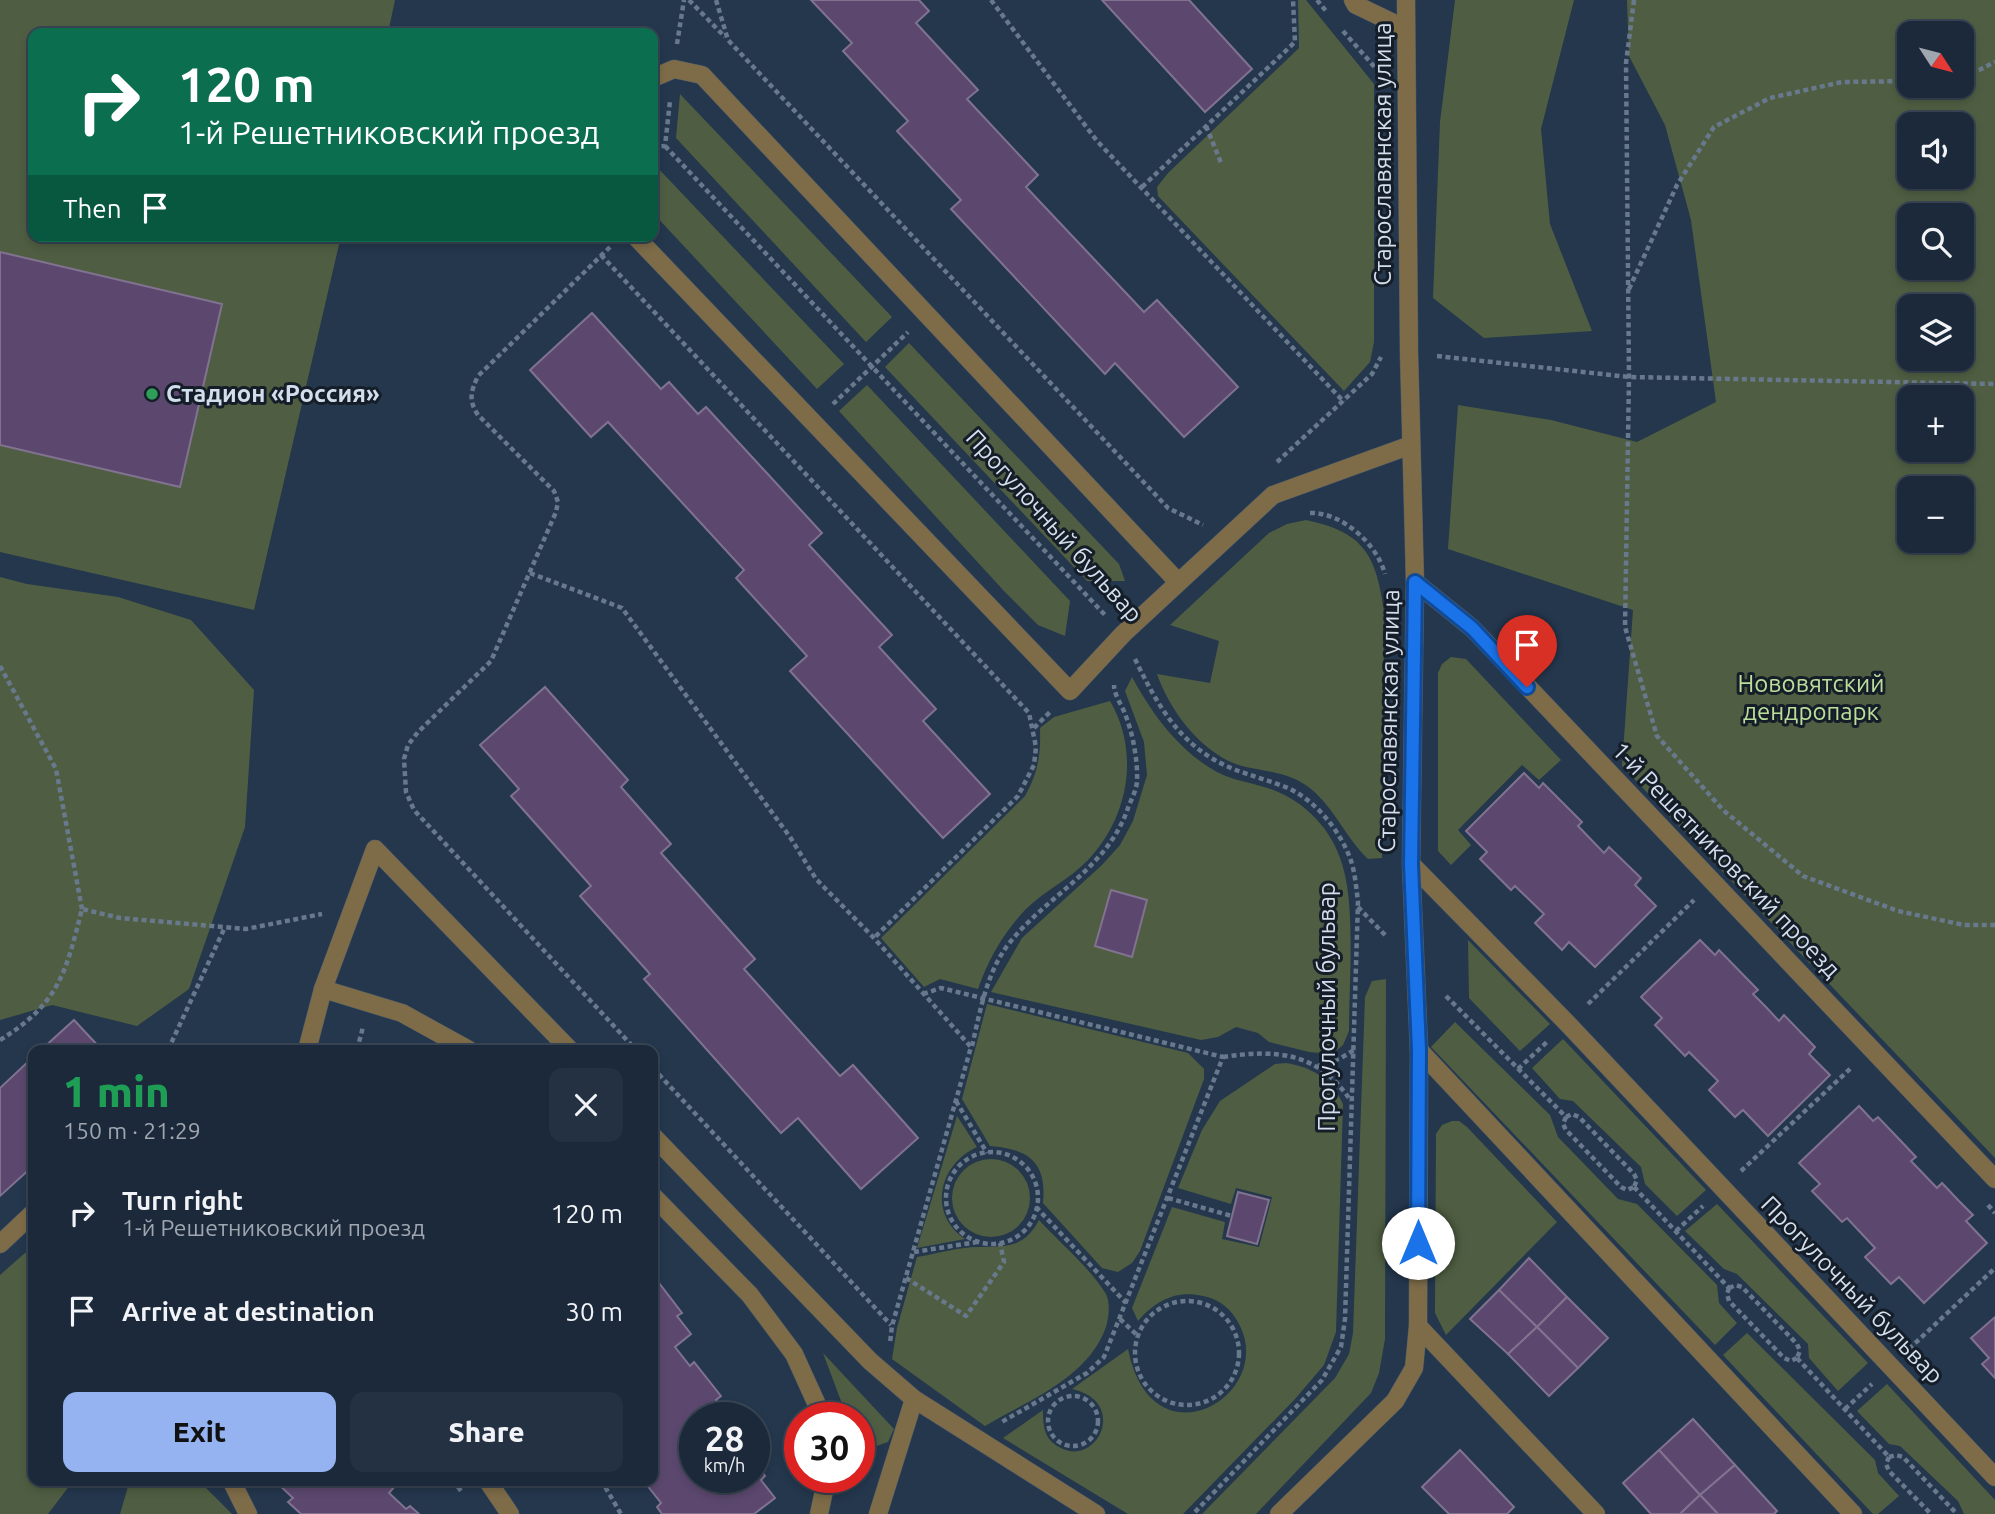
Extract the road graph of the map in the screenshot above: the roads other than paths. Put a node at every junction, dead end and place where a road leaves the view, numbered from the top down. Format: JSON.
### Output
{"nodes":[{"id":1,"x":1353,"y":0,"type":"edge"},
{"id":2,"x":1406,"y":0,"type":"edge"},
{"id":3,"x":1406,"y":29,"type":"junction"},
{"id":4,"x":658,"y":76,"type":"edge"},
{"id":5,"x":641,"y":242,"type":"edge"},
{"id":6,"x":1411,"y":444,"type":"junction"},
{"id":7,"x":1178,"y":582,"type":"junction"},
{"id":8,"x":1415,"y":582,"type":"junction"},
{"id":9,"x":1411,"y":864,"type":"junction"},
{"id":10,"x":323,"y":989,"type":"junction"},
{"id":11,"x":308,"y":1045,"type":"edge"},
{"id":12,"x":460,"y":1045,"type":"edge"},
{"id":13,"x":565,"y":1045,"type":"edge"},
{"id":14,"x":1419,"y":1050,"type":"junction"},
{"id":15,"x":658,"y":1141,"type":"edge"},
{"id":16,"x":1995,"y":1179,"type":"edge"},
{"id":17,"x":658,"y":1201,"type":"edge"},
{"id":18,"x":28,"y":1218,"type":"edge"},
{"id":19,"x":0,"y":1244,"type":"edge"},
{"id":20,"x":1418,"y":1326,"type":"junction"},
{"id":21,"x":914,"y":1399,"type":"junction"},
{"id":22,"x":816,"y":1402,"type":"edge"},
{"id":23,"x":1995,"y":1477,"type":"edge"},
{"id":24,"x":234,"y":1486,"type":"edge"},
{"id":25,"x":491,"y":1486,"type":"edge"},
{"id":26,"x":824,"y":1493,"type":"edge"},
{"id":27,"x":248,"y":1514,"type":"edge"},
{"id":28,"x":510,"y":1514,"type":"edge"},
{"id":29,"x":819,"y":1514,"type":"edge"},
{"id":30,"x":878,"y":1514,"type":"edge"},
{"id":31,"x":1096,"y":1514,"type":"edge"},
{"id":32,"x":1279,"y":1514,"type":"edge"},
{"id":33,"x":1596,"y":1514,"type":"edge"},
{"id":34,"x":1853,"y":1514,"type":"edge"}],
"edges":[{"from":1,"to":3,"type":"street"},
{"from":2,"to":3,"type":"street","name":"Старославянская улица"},
{"from":3,"to":6,"type":"street","name":"Старославянская улица"},
{"from":4,"to":7,"type":"street"},
{"from":5,"to":7,"type":"street"},
{"from":6,"to":7,"type":"street"},
{"from":6,"to":8,"type":"street","name":"Старославянская улица"},
{"from":8,"to":9,"type":"street","name":"Старославянская улица"},
{"from":8,"to":16,"type":"street","name":"1-й Решетниковский проезд"},
{"from":9,"to":14,"type":"street","name":"Старославянская улица"},
{"from":9,"to":23,"type":"street","name":"Прогулочный бульвар"},
{"from":10,"to":11,"type":"street"},
{"from":10,"to":12,"type":"street"},
{"from":10,"to":13,"type":"street"},
{"from":14,"to":20,"type":"street","name":"Старославянская улица"},
{"from":14,"to":34,"type":"street"},
{"from":15,"to":21,"type":"street"},
{"from":17,"to":22,"type":"street"},
{"from":18,"to":19,"type":"street"},
{"from":20,"to":32,"type":"street","name":"Старославянская улица"},
{"from":20,"to":33,"type":"street"},
{"from":21,"to":30,"type":"street"},
{"from":21,"to":31,"type":"street"},
{"from":24,"to":27,"type":"street"},
{"from":25,"to":28,"type":"street"},
{"from":26,"to":29,"type":"street"}]}
